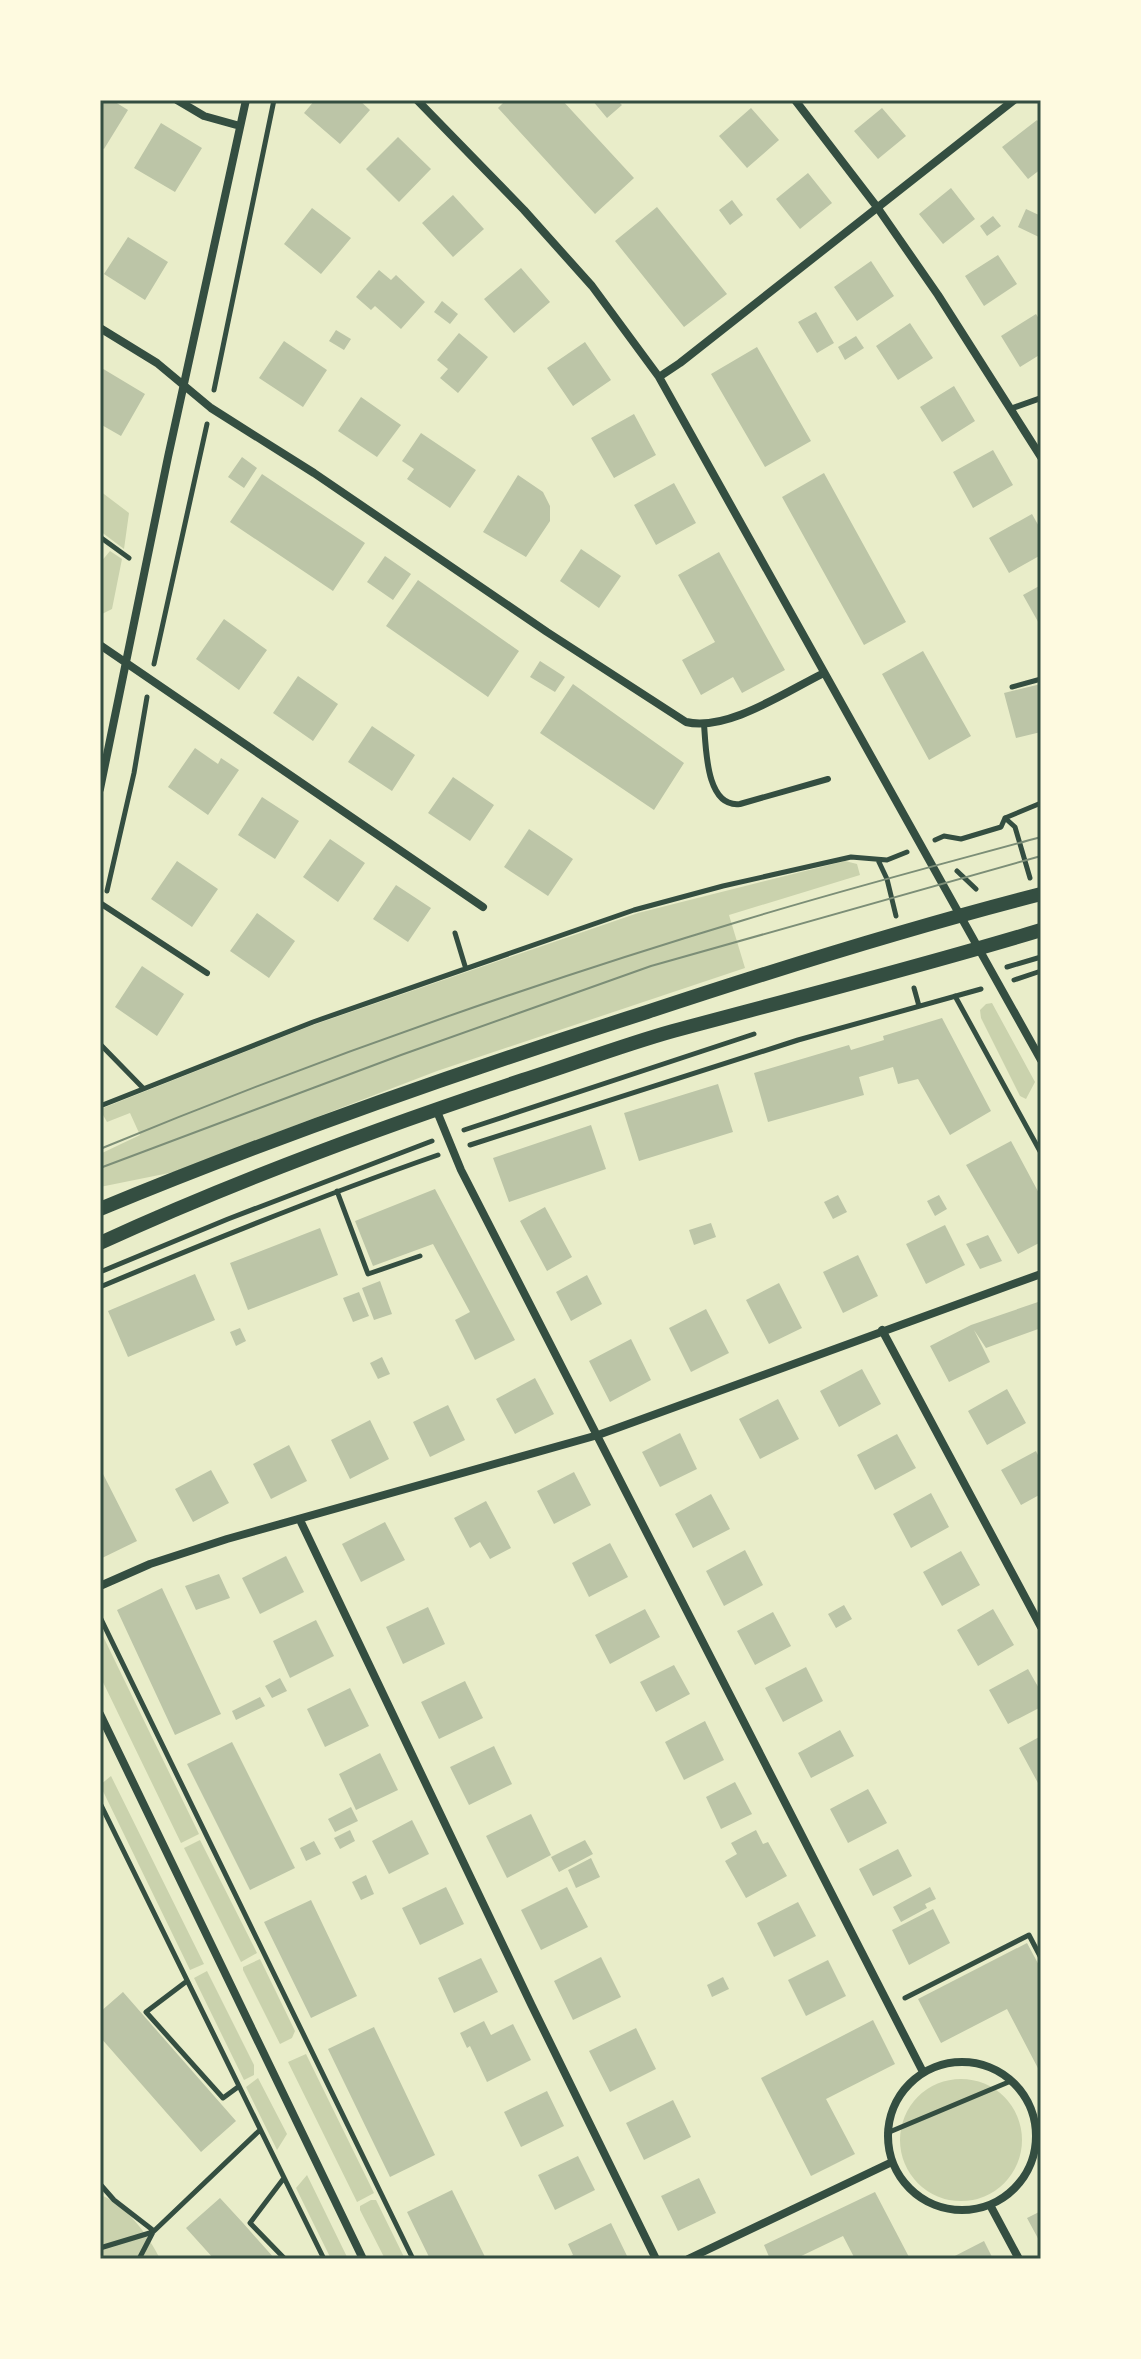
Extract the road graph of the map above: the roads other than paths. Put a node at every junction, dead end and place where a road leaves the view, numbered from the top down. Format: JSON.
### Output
{"nodes":[{"id":1,"x":177,"y":100,"type":"edge"},
{"id":2,"x":246,"y":100,"type":"edge"},
{"id":3,"x":417,"y":100,"type":"edge"},
{"id":4,"x":795,"y":100,"type":"edge"},
{"id":5,"x":1014,"y":100,"type":"edge"},
{"id":6,"x":240,"y":126,"type":"junction"},
{"id":7,"x":877,"y":207,"type":"junction"},
{"id":8,"x":100,"y":328,"type":"edge"},
{"id":9,"x":659,"y":377,"type":"junction"},
{"id":10,"x":185,"y":386,"type":"junction"},
{"id":11,"x":1041,"y":398,"type":"edge"},
{"id":12,"x":1010,"y":409,"type":"junction"},
{"id":13,"x":1041,"y":457,"type":"edge"},
{"id":14,"x":100,"y":645,"type":"edge"},
{"id":15,"x":126,"y":663,"type":"junction"},
{"id":16,"x":824,"y":673,"type":"junction"},
{"id":17,"x":704,"y":724,"type":"junction"},
{"id":18,"x":828,"y":779,"type":"dead end"},
{"id":19,"x":100,"y":789,"type":"edge"},
{"id":20,"x":1038,"y":895,"type":"edge"},
{"id":21,"x":102,"y":904,"type":"edge"},
{"id":22,"x":483,"y":907,"type":"dead end"},
{"id":23,"x":960,"y":916,"type":"junction"},
{"id":24,"x":1041,"y":930,"type":"edge"},
{"id":25,"x":980,"y":948,"type":"junction"},
{"id":26,"x":207,"y":973,"type":"dead end"},
{"id":27,"x":1041,"y":1060,"type":"edge"},
{"id":28,"x":436,"y":1109,"type":"junction"},
{"id":29,"x":100,"y":1209,"type":"edge"},
{"id":30,"x":100,"y":1243,"type":"edge"},
{"id":31,"x":1041,"y":1274,"type":"edge"},
{"id":32,"x":882,"y":1330,"type":"junction"},
{"id":33,"x":598,"y":1435,"type":"junction"},
{"id":34,"x":300,"y":1520,"type":"junction"},
{"id":35,"x":100,"y":1586,"type":"edge"},
{"id":36,"x":1041,"y":1627,"type":"edge"},
{"id":37,"x":100,"y":1714,"type":"edge"},
{"id":38,"x":923,"y":2072,"type":"junction"},
{"id":39,"x":1041,"y":2107,"type":"edge"},
{"id":40,"x":1032,"y":2112,"type":"junction"},
{"id":41,"x":892,"y":2162,"type":"junction"},
{"id":42,"x":990,"y":2205,"type":"junction"},
{"id":43,"x":363,"y":2259,"type":"edge"},
{"id":44,"x":656,"y":2259,"type":"edge"},
{"id":45,"x":688,"y":2259,"type":"edge"},
{"id":46,"x":1019,"y":2259,"type":"edge"}],
"edges":[{"from":1,"to":6,"type":"street"},
{"from":2,"to":6,"type":"street"},
{"from":3,"to":9,"type":"street"},
{"from":4,"to":7,"type":"street"},
{"from":5,"to":7,"type":"street"},
{"from":6,"to":10,"type":"street"},
{"from":7,"to":9,"type":"street"},
{"from":7,"to":12,"type":"street"},
{"from":8,"to":10,"type":"street"},
{"from":9,"to":16,"type":"street"},
{"from":10,"to":15,"type":"street"},
{"from":10,"to":17,"type":"street"},
{"from":11,"to":12,"type":"lane"},
{"from":12,"to":13,"type":"street"},
{"from":14,"to":15,"type":"street"},
{"from":15,"to":19,"type":"street"},
{"from":15,"to":22,"type":"street"},
{"from":16,"to":17,"type":"street"},
{"from":16,"to":23,"type":"street"},
{"from":17,"to":18,"type":"lane"},
{"from":20,"to":23,"type":"street"},
{"from":21,"to":26,"type":"lane"},
{"from":23,"to":25,"type":"street"},
{"from":23,"to":29,"type":"street"},
{"from":24,"to":25,"type":"street"},
{"from":25,"to":27,"type":"street"},
{"from":25,"to":28,"type":"street"},
{"from":28,"to":30,"type":"street"},
{"from":28,"to":33,"type":"street"},
{"from":31,"to":32,"type":"street"},
{"from":32,"to":33,"type":"street"},
{"from":32,"to":36,"type":"street"},
{"from":33,"to":34,"type":"street"},
{"from":33,"to":38,"type":"street"},
{"from":34,"to":35,"type":"street"},
{"from":34,"to":44,"type":"street"},
{"from":37,"to":43,"type":"street"},
{"from":38,"to":40,"type":"street"},
{"from":38,"to":41,"type":"street"},
{"from":39,"to":40,"type":"street"},
{"from":40,"to":42,"type":"street"},
{"from":41,"to":42,"type":"street"},
{"from":41,"to":45,"type":"street"},
{"from":42,"to":46,"type":"street"}]}
